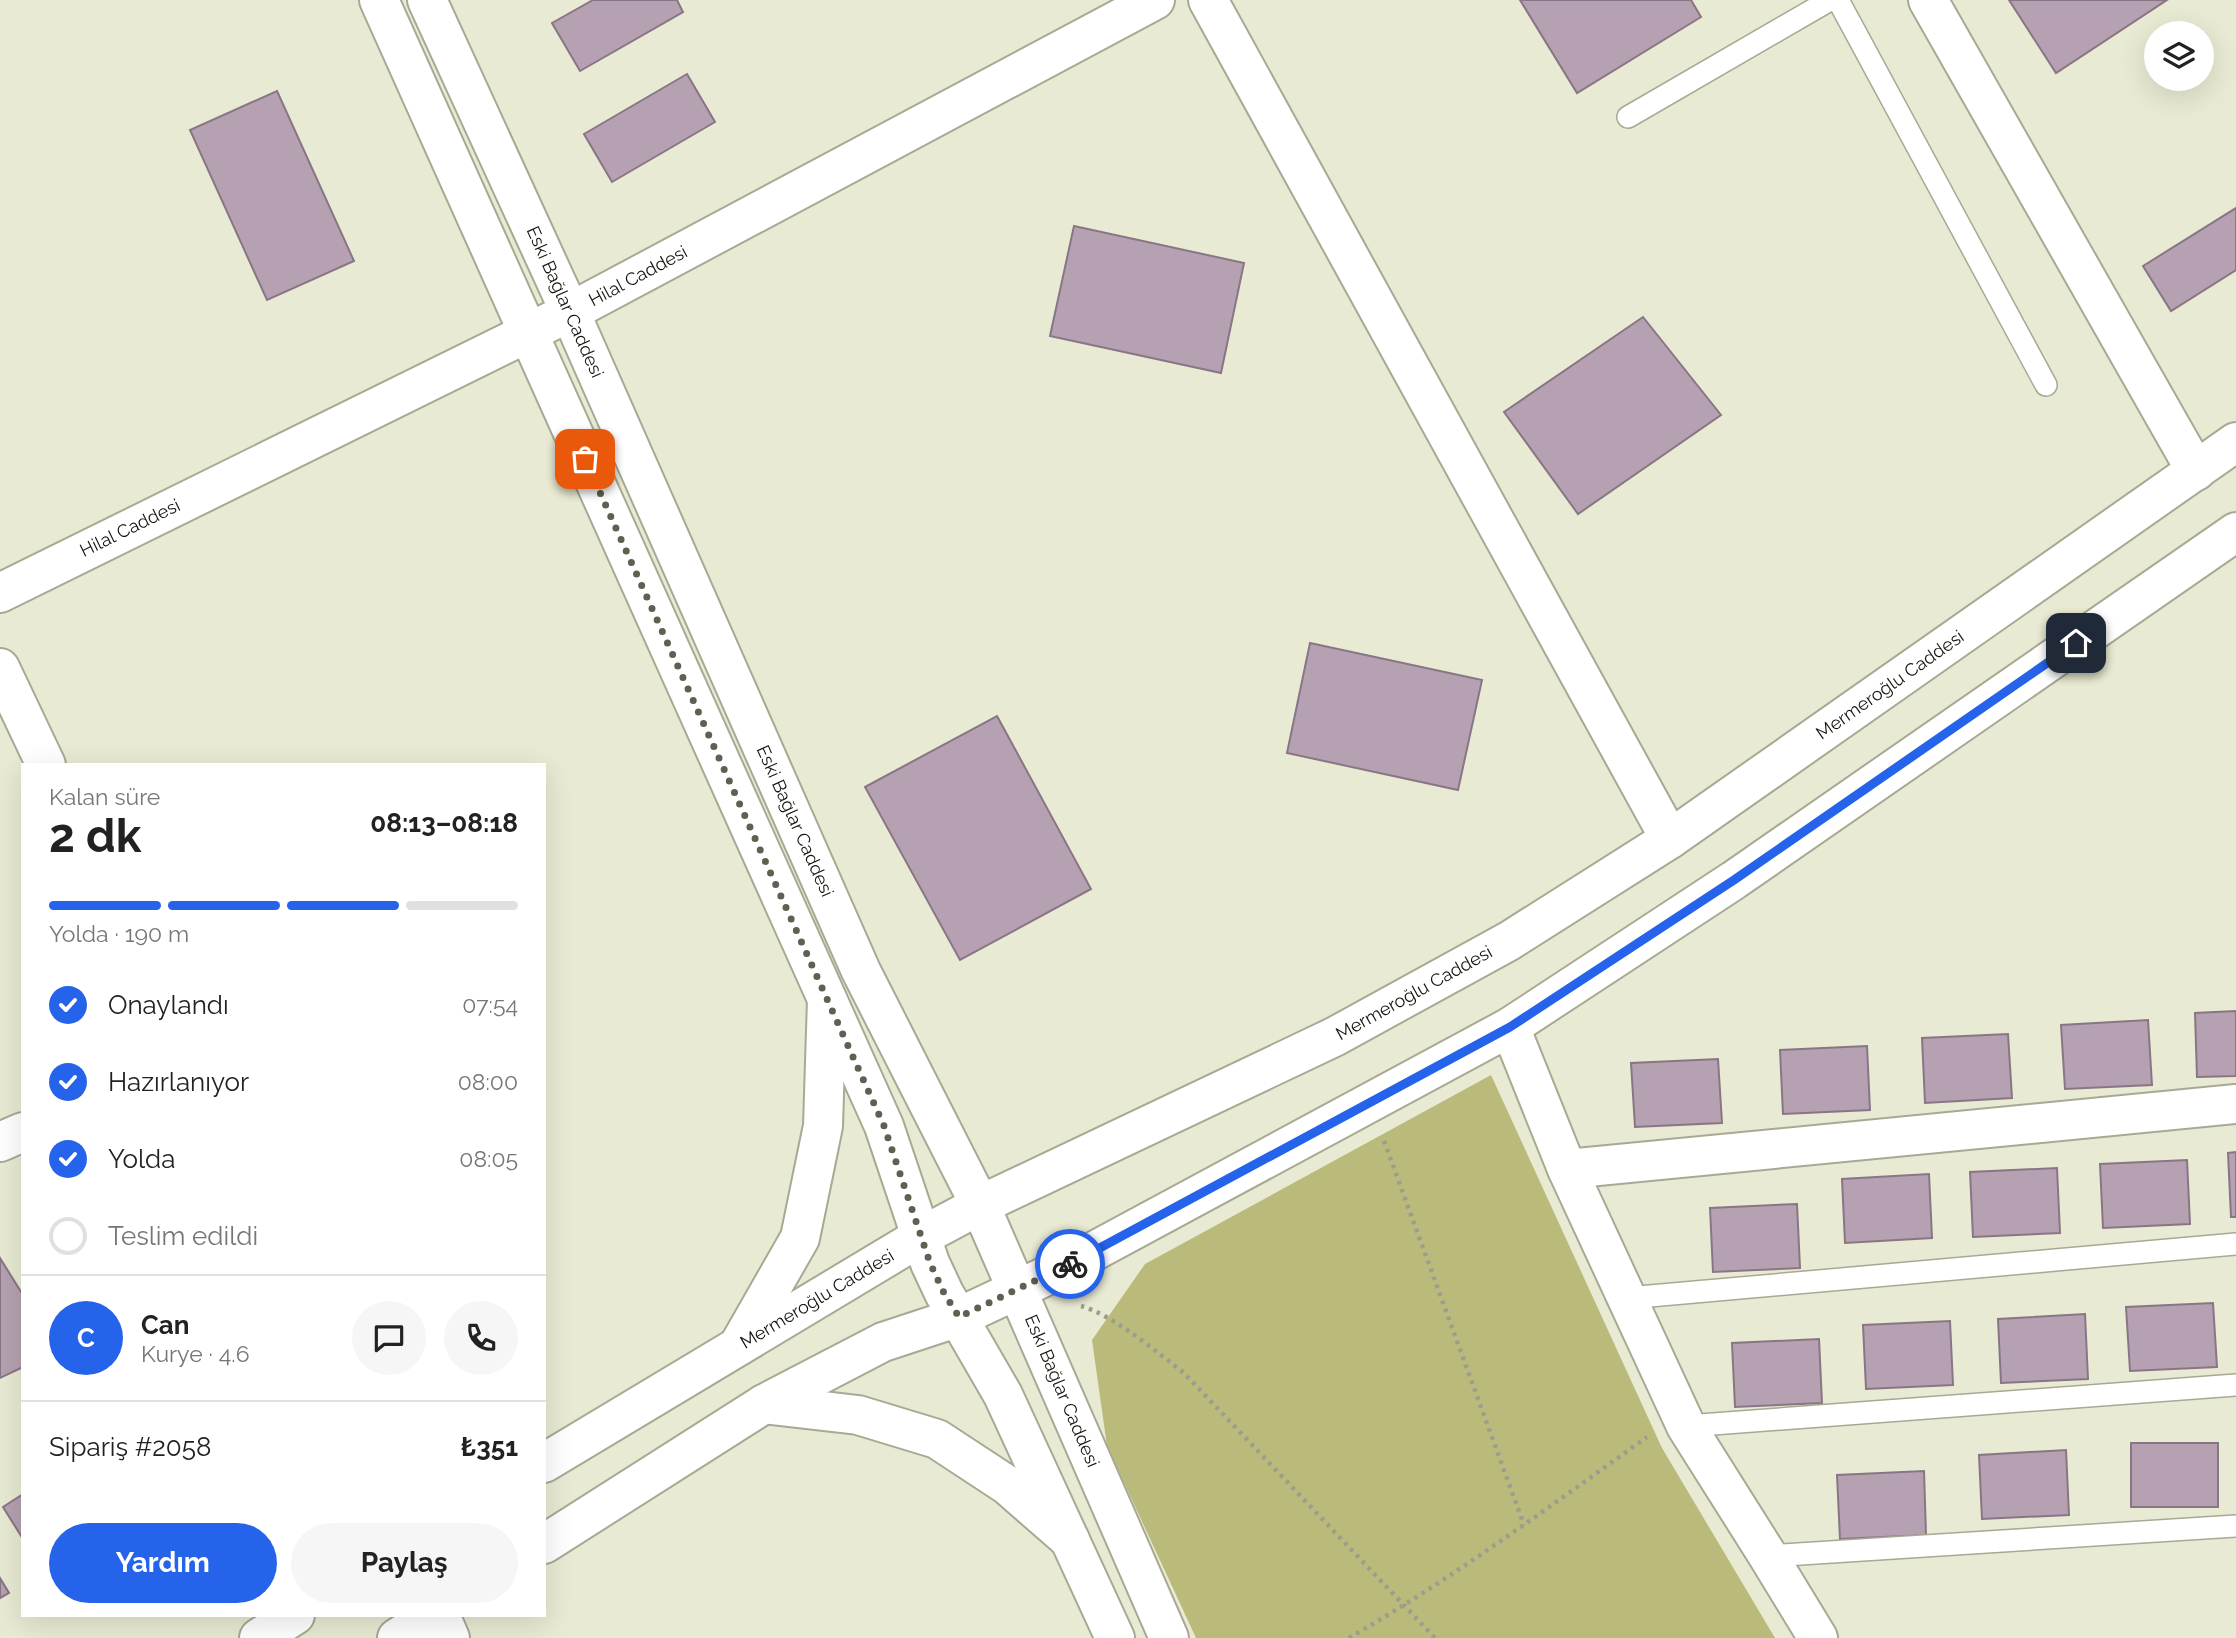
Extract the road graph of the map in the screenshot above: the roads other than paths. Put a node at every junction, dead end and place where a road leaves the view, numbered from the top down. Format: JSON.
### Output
{"nodes":[{"id":1,"x":379,"y":0,"type":"edge"},
{"id":2,"x":427,"y":0,"type":"edge"},
{"id":3,"x":1155,"y":0,"type":"edge"},
{"id":4,"x":1208,"y":0,"type":"edge"},
{"id":5,"x":1830,"y":0,"type":"edge"},
{"id":6,"x":1838,"y":0,"type":"edge"},
{"id":7,"x":1928,"y":0,"type":"edge"},
{"id":8,"x":1628,"y":117,"type":"dead end"},
{"id":9,"x":570,"y":312,"type":"junction"},
{"id":10,"x":528,"y":332,"type":"junction"},
{"id":11,"x":2046,"y":386,"type":"dead end"},
{"id":12,"x":2236,"y":442,"type":"edge"},
{"id":13,"x":2196,"y":471,"type":"junction"},
{"id":14,"x":2236,"y":532,"type":"edge"},
{"id":15,"x":0,"y":593,"type":"edge"},
{"id":16,"x":0,"y":668,"type":"edge"},
{"id":17,"x":45,"y":763,"type":"edge"},
{"id":18,"x":1670,"y":839,"type":"junction"},
{"id":19,"x":827,"y":999,"type":"junction"},
{"id":20,"x":1510,"y":1027,"type":"junction"},
{"id":21,"x":2236,"y":1104,"type":"edge"},
{"id":22,"x":21,"y":1133,"type":"edge"},
{"id":23,"x":0,"y":1142,"type":"edge"},
{"id":24,"x":1567,"y":1170,"type":"junction"},
{"id":25,"x":980,"y":1205,"type":"junction"},
{"id":26,"x":922,"y":1236,"type":"junction"},
{"id":27,"x":2236,"y":1244,"type":"edge"},
{"id":28,"x":1018,"y":1289,"type":"junction"},
{"id":29,"x":1627,"y":1298,"type":"junction"},
{"id":30,"x":959,"y":1317,"type":"junction"},
{"id":31,"x":738,"y":1346,"type":"junction"},
{"id":32,"x":2236,"y":1385,"type":"edge"},
{"id":33,"x":764,"y":1404,"type":"junction"},
{"id":34,"x":1683,"y":1420,"type":"junction"},
{"id":35,"x":546,"y":1462,"type":"edge"},
{"id":36,"x":2236,"y":1527,"type":"edge"},
{"id":37,"x":1070,"y":1540,"type":"junction"},
{"id":38,"x":546,"y":1543,"type":"edge"},
{"id":39,"x":1768,"y":1556,"type":"junction"},
{"id":40,"x":292,"y":1617,"type":"edge"},
{"id":41,"x":430,"y":1617,"type":"edge"},
{"id":42,"x":441,"y":1617,"type":"edge"},
{"id":43,"x":259,"y":1638,"type":"edge"},
{"id":44,"x":397,"y":1638,"type":"edge"},
{"id":45,"x":450,"y":1638,"type":"edge"},
{"id":46,"x":1115,"y":1638,"type":"edge"},
{"id":47,"x":1169,"y":1638,"type":"edge"},
{"id":48,"x":1818,"y":1638,"type":"edge"}],
"edges":[{"from":1,"to":10,"type":"street"},
{"from":2,"to":9,"type":"street","name":"Eski Bağlar Caddesi"},
{"from":3,"to":9,"type":"street","name":"Hilal Caddesi"},
{"from":4,"to":18,"type":"street"},
{"from":5,"to":8,"type":"lane"},
{"from":6,"to":11,"type":"lane"},
{"from":7,"to":13,"type":"street"},
{"from":9,"to":10,"type":"street","name":"Hilal Caddesi"},
{"from":9,"to":25,"type":"street","name":"Eski Bağlar Caddesi"},
{"from":10,"to":15,"type":"street","name":"Hilal Caddesi"},
{"from":10,"to":19,"type":"street"},
{"from":12,"to":13,"type":"street","name":"Mermeroğlu Caddesi"},
{"from":13,"to":18,"type":"street","name":"Mermeroğlu Caddesi"},
{"from":14,"to":20,"type":"street"},
{"from":16,"to":17,"type":"street"},
{"from":18,"to":25,"type":"street","name":"Mermeroğlu Caddesi"},
{"from":19,"to":26,"type":"street"},
{"from":19,"to":31,"type":"street"},
{"from":20,"to":24,"type":"street"},
{"from":20,"to":28,"type":"street"},
{"from":21,"to":24,"type":"street"},
{"from":22,"to":23,"type":"street"},
{"from":24,"to":29,"type":"street"},
{"from":25,"to":26,"type":"street","name":"Mermeroğlu Caddesi"},
{"from":25,"to":28,"type":"street","name":"Eski Bağlar Caddesi"},
{"from":26,"to":30,"type":"street"},
{"from":26,"to":31,"type":"street","name":"Mermeroğlu Caddesi"},
{"from":27,"to":29,"type":"lane"},
{"from":28,"to":30,"type":"street"},
{"from":28,"to":47,"type":"street","name":"Eski Bağlar Caddesi"},
{"from":29,"to":34,"type":"street"},
{"from":30,"to":33,"type":"street"},
{"from":30,"to":37,"type":"street"},
{"from":31,"to":35,"type":"street","name":"Mermeroğlu Caddesi"},
{"from":32,"to":34,"type":"lane"},
{"from":33,"to":37,"type":"street"},
{"from":33,"to":38,"type":"street"},
{"from":34,"to":39,"type":"street"},
{"from":36,"to":39,"type":"lane"},
{"from":37,"to":46,"type":"street"},
{"from":39,"to":48,"type":"street"},
{"from":40,"to":43,"type":"street"},
{"from":41,"to":44,"type":"street"},
{"from":42,"to":45,"type":"street"}]}
